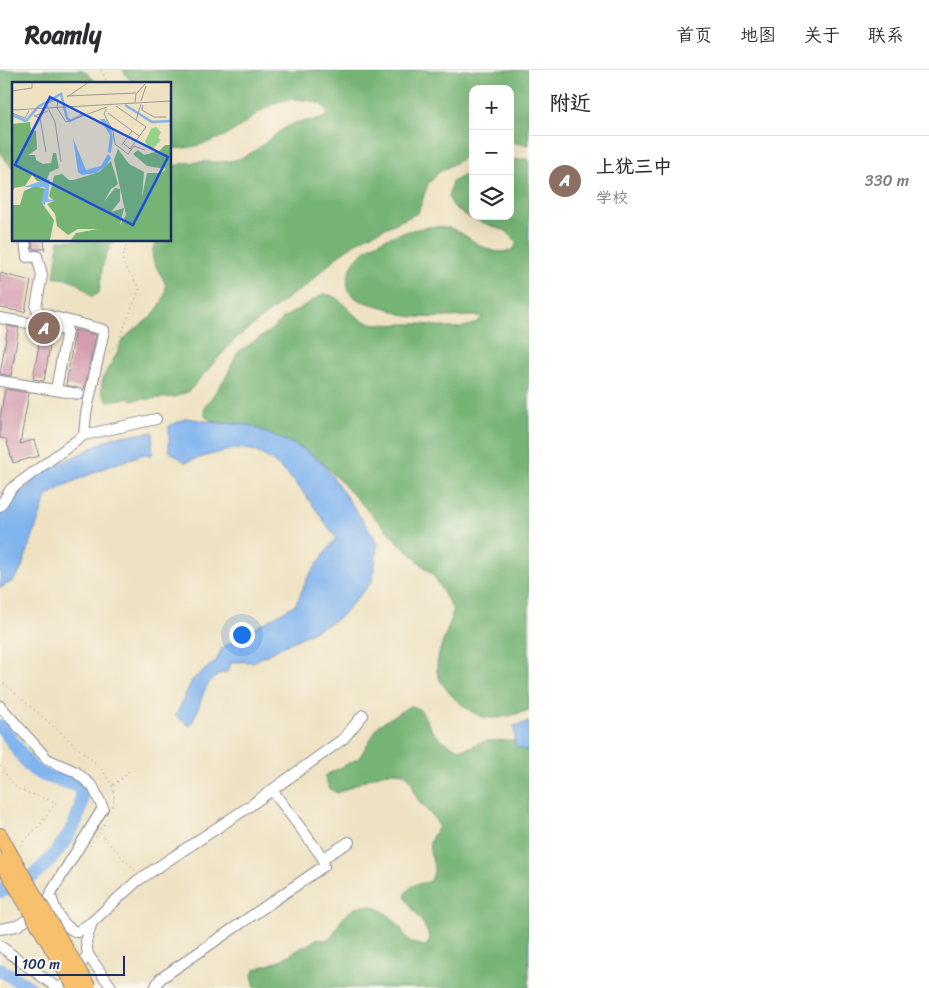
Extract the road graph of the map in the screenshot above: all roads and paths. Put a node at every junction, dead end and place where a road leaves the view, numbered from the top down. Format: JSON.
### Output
{"nodes":[{"id":1,"x":101,"y":70,"type":"edge"},
{"id":2,"x":107,"y":82,"type":"edge"},
{"id":3,"x":25,"y":241,"type":"edge"},
{"id":4,"x":127,"y":241,"type":"edge"},
{"id":5,"x":0,"y":318,"type":"edge"},
{"id":6,"x":98,"y":364,"type":"junction"},
{"id":7,"x":0,"y":381,"type":"edge"},
{"id":8,"x":56,"y":390,"type":"junction"},
{"id":9,"x":79,"y":394,"type":"dead end"},
{"id":10,"x":156,"y":419,"type":"dead end"},
{"id":11,"x":84,"y":435,"type":"junction"},
{"id":12,"x":0,"y":506,"type":"edge"},
{"id":13,"x":0,"y":680,"type":"edge"},
{"id":14,"x":0,"y":706,"type":"edge"},
{"id":15,"x":363,"y":715,"type":"dead end"},
{"id":16,"x":0,"y":766,"type":"edge"},
{"id":17,"x":129,"y":770,"type":"dead end"},
{"id":18,"x":112,"y":785,"type":"junction"},
{"id":19,"x":272,"y":790,"type":"junction"},
{"id":20,"x":100,"y":832,"type":"junction"},
{"id":21,"x":0,"y":835,"type":"edge"},
{"id":22,"x":349,"y":842,"type":"dead end"},
{"id":23,"x":86,"y":852,"type":"dead end"},
{"id":24,"x":4,"y":858,"type":"edge"},
{"id":25,"x":323,"y":858,"type":"junction"},
{"id":26,"x":142,"y":877,"type":"junction"},
{"id":27,"x":51,"y":896,"type":"junction"},
{"id":28,"x":92,"y":922,"type":"junction"},
{"id":29,"x":0,"y":929,"type":"edge"},
{"id":30,"x":0,"y":946,"type":"edge"},
{"id":31,"x":88,"y":955,"type":"junction"},
{"id":32,"x":75,"y":988,"type":"edge"},
{"id":33,"x":89,"y":988,"type":"edge"},
{"id":34,"x":112,"y":988,"type":"edge"},
{"id":35,"x":155,"y":988,"type":"edge"}],
"edges":[{"from":1,"to":2,"type":"path"},
{"from":3,"to":6,"type":"street"},
{"from":4,"to":6,"type":"path"},
{"from":5,"to":8,"type":"street"},
{"from":6,"to":11,"type":"street"},
{"from":7,"to":8,"type":"street"},
{"from":8,"to":9,"type":"street"},
{"from":10,"to":11,"type":"street"},
{"from":11,"to":12,"type":"street"},
{"from":13,"to":18,"type":"path"},
{"from":14,"to":27,"type":"street"},
{"from":15,"to":19,"type":"street"},
{"from":16,"to":24,"type":"path"},
{"from":17,"to":18,"type":"path"},
{"from":18,"to":20,"type":"path"},
{"from":19,"to":25,"type":"street"},
{"from":19,"to":26,"type":"street"},
{"from":20,"to":23,"type":"path"},
{"from":20,"to":26,"type":"path"},
{"from":21,"to":24,"type":"highway"},
{"from":22,"to":25,"type":"street"},
{"from":24,"to":32,"type":"highway","bridge":true},
{"from":24,"to":33,"type":"highway","bridge":true},
{"from":25,"to":35,"type":"street"},
{"from":26,"to":28,"type":"street"},
{"from":27,"to":28,"type":"street"},
{"from":27,"to":29,"type":"street"},
{"from":28,"to":31,"type":"street"},
{"from":30,"to":31,"type":"street"},
{"from":31,"to":34,"type":"street"}]}
